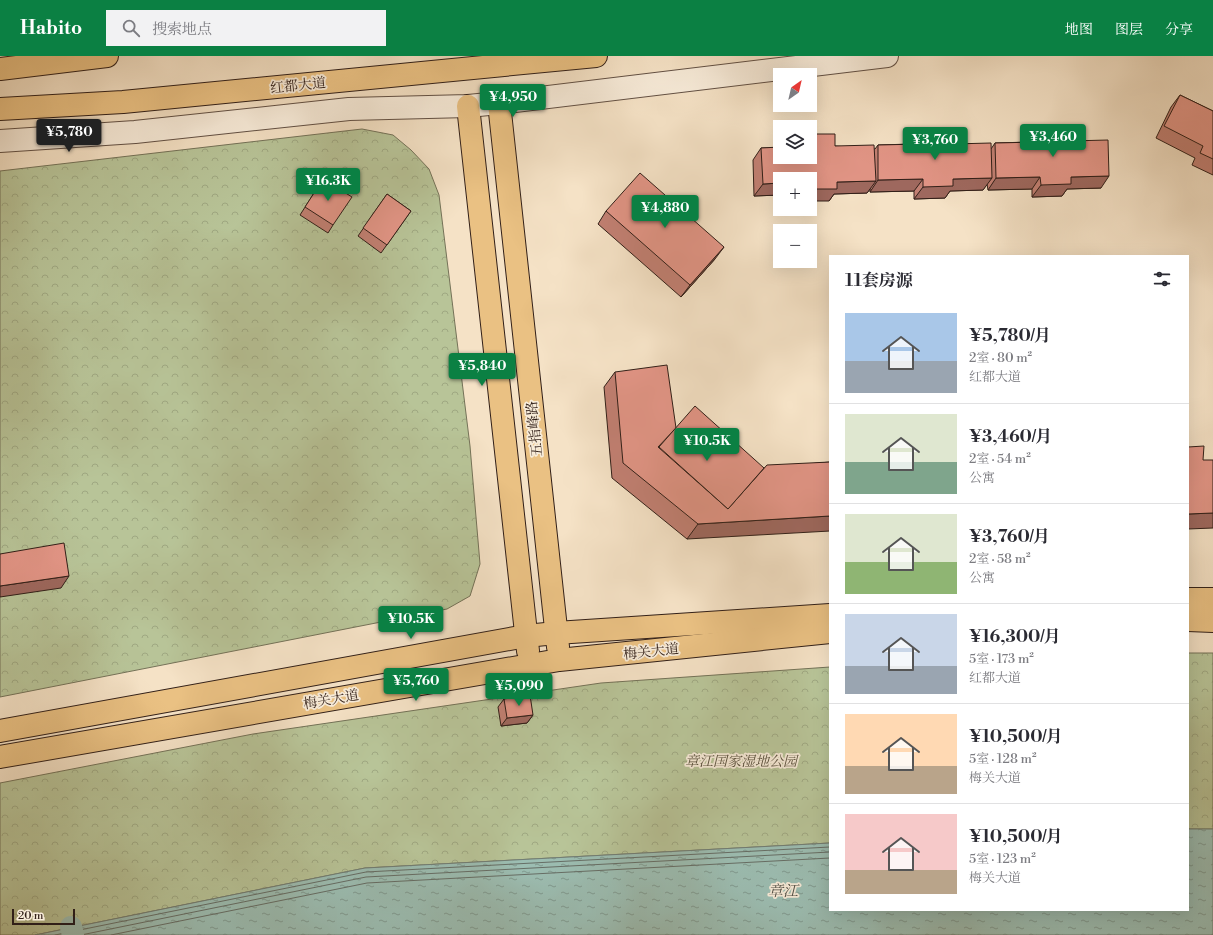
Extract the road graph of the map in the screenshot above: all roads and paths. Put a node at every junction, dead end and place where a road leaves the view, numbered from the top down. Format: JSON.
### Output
{"nodes":[{"id":1,"x":107,"y":56,"type":"edge"},
{"id":2,"x":596,"y":56,"type":"edge"},
{"id":3,"x":887,"y":56,"type":"edge"},
{"id":4,"x":0,"y":69,"type":"edge"},
{"id":5,"x":500,"y":103,"type":"junction"},
{"id":6,"x":468,"y":106,"type":"junction"},
{"id":7,"x":0,"y":109,"type":"edge"},
{"id":8,"x":0,"y":141,"type":"edge"},
{"id":9,"x":1189,"y":599,"type":"edge"},
{"id":10,"x":1213,"y":599,"type":"edge"},
{"id":11,"x":829,"y":615,"type":"edge"},
{"id":12,"x":1189,"y":620,"type":"edge"},
{"id":13,"x":1213,"y":621,"type":"edge"},
{"id":14,"x":829,"y":632,"type":"edge"},
{"id":15,"x":556,"y":633,"type":"junction"},
{"id":16,"x":526,"y":636,"type":"junction"},
{"id":17,"x":559,"y":660,"type":"junction"},
{"id":18,"x":530,"y":665,"type":"junction"},
{"id":19,"x":0,"y":731,"type":"edge"},
{"id":20,"x":0,"y":757,"type":"edge"}],
"edges":[{"from":1,"to":4,"type":"main road"},
{"from":2,"to":7,"type":"main road","name":"红都大道"},
{"from":3,"to":5,"type":"street"},
{"from":5,"to":6,"type":"street"},
{"from":5,"to":15,"type":"main road","name":"五指峰路"},
{"from":6,"to":8,"type":"street"},
{"from":6,"to":16,"type":"main road"},
{"from":9,"to":10,"type":"main road"},
{"from":11,"to":15,"type":"main road","name":"梅关大道"},
{"from":12,"to":13,"type":"main road"},
{"from":14,"to":17,"type":"main road","name":"梅关大道"},
{"from":15,"to":16,"type":"main road","name":"梅关大道"},
{"from":15,"to":17,"type":"main road","name":"五指峰路"},
{"from":16,"to":18,"type":"main road"},
{"from":16,"to":19,"type":"main road","name":"梅关大道"},
{"from":17,"to":18,"type":"main road","name":"梅关大道"},
{"from":18,"to":20,"type":"main road","name":"梅关大道"}]}
